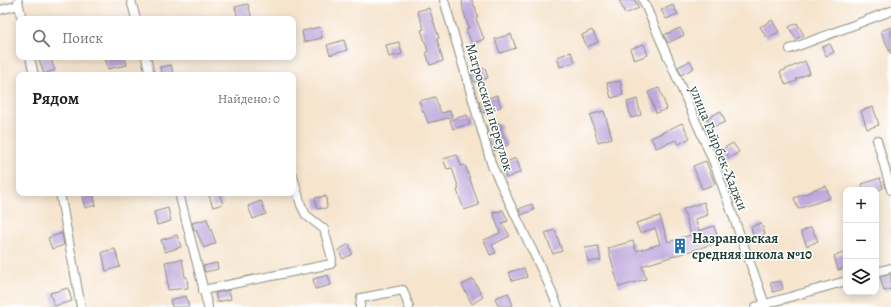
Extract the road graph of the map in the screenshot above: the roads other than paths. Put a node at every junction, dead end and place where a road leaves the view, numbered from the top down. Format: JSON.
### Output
{"nodes":[{"id":1,"x":132,"y":0,"type":"edge"},
{"id":2,"x":444,"y":0,"type":"edge"},
{"id":3,"x":644,"y":0,"type":"edge"},
{"id":4,"x":18,"y":3,"type":"edge"},
{"id":5,"x":0,"y":10,"type":"edge"},
{"id":6,"x":891,"y":11,"type":"edge"},
{"id":7,"x":21,"y":16,"type":"edge"},
{"id":8,"x":135,"y":16,"type":"edge"},
{"id":9,"x":790,"y":49,"type":"dead end"},
{"id":10,"x":31,"y":60,"type":"edge"},
{"id":11,"x":147,"y":60,"type":"edge"},
{"id":12,"x":33,"y":72,"type":"edge"},
{"id":13,"x":149,"y":72,"type":"edge"},
{"id":14,"x":876,"y":140,"type":"dead end"},
{"id":15,"x":296,"y":187,"type":"edge"},
{"id":16,"x":891,"y":190,"type":"edge"},
{"id":17,"x":61,"y":196,"type":"edge"},
{"id":18,"x":180,"y":196,"type":"edge"},
{"id":19,"x":891,"y":268,"type":"edge"},
{"id":20,"x":879,"y":271,"type":"edge"},
{"id":21,"x":843,"y":282,"type":"edge"},
{"id":22,"x":203,"y":290,"type":"junction"},
{"id":23,"x":765,"y":305,"type":"edge"},
{"id":24,"x":81,"y":307,"type":"edge"},
{"id":25,"x":208,"y":307,"type":"edge"},
{"id":26,"x":360,"y":307,"type":"edge"},
{"id":27,"x":409,"y":307,"type":"edge"},
{"id":28,"x":558,"y":307,"type":"edge"},
{"id":29,"x":754,"y":307,"type":"edge"}],
"edges":[{"from":1,"to":8,"type":"street"},
{"from":2,"to":28,"type":"street","name":"Матросский переулок"},
{"from":3,"to":23,"type":"street","name":"улица Гайрбек-Хаджи"},
{"from":4,"to":5,"type":"street"},
{"from":4,"to":7,"type":"street"},
{"from":6,"to":9,"type":"street"},
{"from":10,"to":12,"type":"street"},
{"from":11,"to":13,"type":"street"},
{"from":14,"to":16,"type":"street"},
{"from":15,"to":22,"type":"street"},
{"from":17,"to":24,"type":"street"},
{"from":18,"to":22,"type":"street"},
{"from":19,"to":20,"type":"street"},
{"from":21,"to":23,"type":"street"},
{"from":22,"to":25,"type":"street"},
{"from":23,"to":29,"type":"street"},
{"from":26,"to":27,"type":"street"}]}
